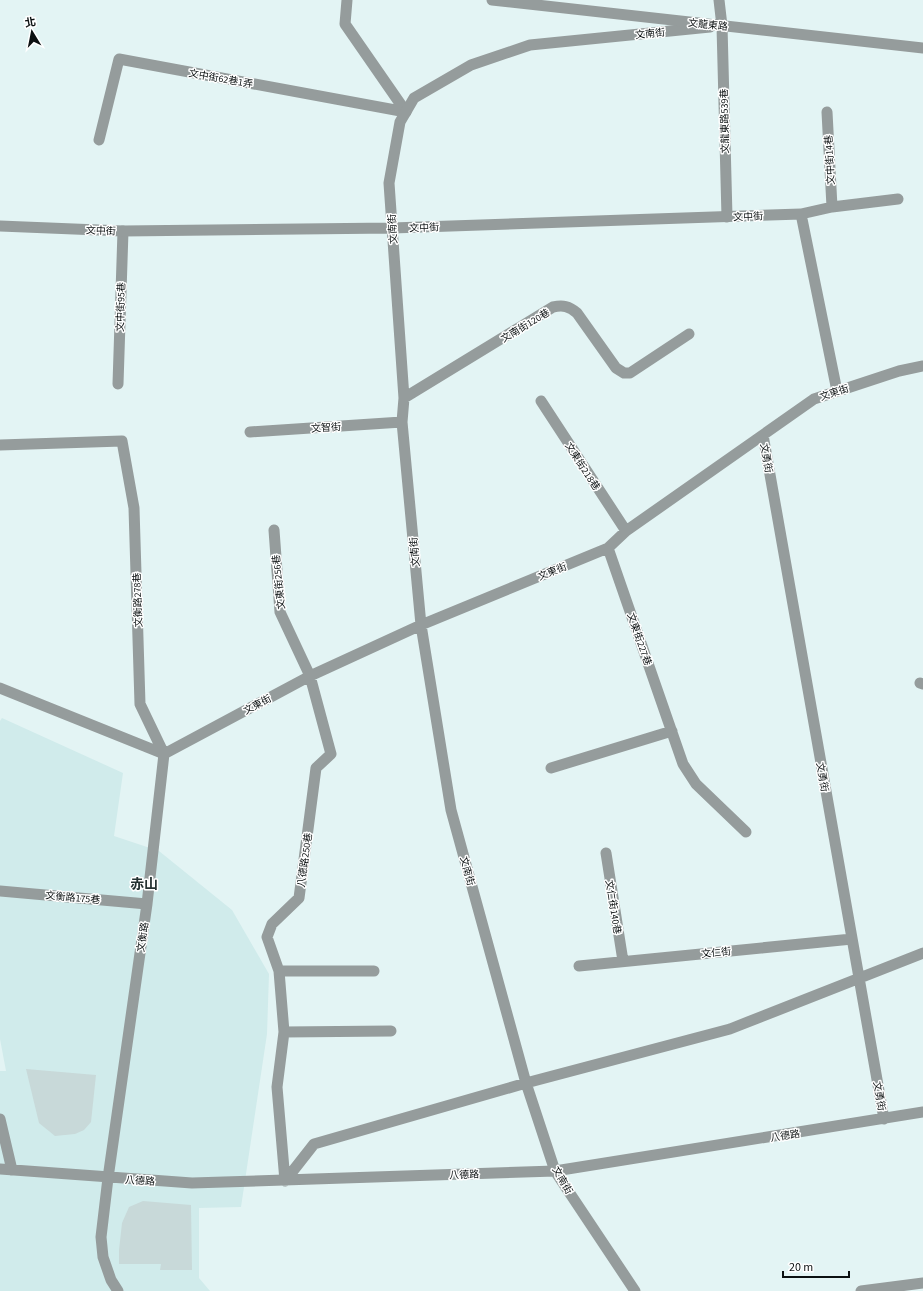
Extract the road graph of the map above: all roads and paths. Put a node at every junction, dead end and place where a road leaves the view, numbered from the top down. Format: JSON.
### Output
{"nodes":[{"id":1,"x":347,"y":0,"type":"edge"},
{"id":2,"x":492,"y":0,"type":"edge"},
{"id":3,"x":719,"y":0,"type":"edge"},
{"id":4,"x":722,"y":26,"type":"junction"},
{"id":5,"x":923,"y":48,"type":"edge"},
{"id":6,"x":406,"y":112,"type":"junction"},
{"id":7,"x":827,"y":112,"type":"dead end"},
{"id":8,"x":99,"y":140,"type":"dead end"},
{"id":9,"x":898,"y":198,"type":"dead end"},
{"id":10,"x":832,"y":207,"type":"junction"},
{"id":11,"x":801,"y":214,"type":"junction"},
{"id":12,"x":726,"y":217,"type":"junction"},
{"id":13,"x":0,"y":226,"type":"edge"},
{"id":14,"x":392,"y":228,"type":"junction"},
{"id":15,"x":123,"y":231,"type":"junction"},
{"id":16,"x":689,"y":334,"type":"dead end"},
{"id":17,"x":923,"y":366,"type":"edge"},
{"id":18,"x":118,"y":384,"type":"dead end"},
{"id":19,"x":837,"y":391,"type":"junction"},
{"id":20,"x":404,"y":398,"type":"junction"},
{"id":21,"x":541,"y":401,"type":"dead end"},
{"id":22,"x":402,"y":422,"type":"junction"},
{"id":23,"x":250,"y":432,"type":"dead end"},
{"id":24,"x":763,"y":435,"type":"junction"},
{"id":25,"x":0,"y":445,"type":"edge"},
{"id":26,"x":274,"y":530,"type":"dead end"},
{"id":27,"x":626,"y":531,"type":"junction"},
{"id":28,"x":608,"y":548,"type":"junction"},
{"id":29,"x":420,"y":625,"type":"junction"},
{"id":30,"x":310,"y":676,"type":"junction"},
{"id":31,"x":0,"y":688,"type":"edge"},
{"id":32,"x":672,"y":731,"type":"junction"},
{"id":33,"x":164,"y":754,"type":"junction"},
{"id":34,"x":551,"y":768,"type":"dead end"},
{"id":35,"x":746,"y":832,"type":"dead end"},
{"id":36,"x":606,"y":853,"type":"dead end"},
{"id":37,"x":0,"y":891,"type":"edge"},
{"id":38,"x":147,"y":904,"type":"junction"},
{"id":39,"x":852,"y":939,"type":"junction"},
{"id":40,"x":923,"y":953,"type":"edge"},
{"id":41,"x":623,"y":961,"type":"junction"},
{"id":42,"x":579,"y":966,"type":"dead end"},
{"id":43,"x":279,"y":971,"type":"junction"},
{"id":44,"x":374,"y":971,"type":"dead end"},
{"id":45,"x":859,"y":978,"type":"junction"},
{"id":46,"x":391,"y":1031,"type":"dead end"},
{"id":47,"x":284,"y":1032,"type":"junction"},
{"id":48,"x":526,"y":1083,"type":"junction"},
{"id":49,"x":923,"y":1112,"type":"edge"},
{"id":50,"x":0,"y":1118,"type":"edge"},
{"id":51,"x":884,"y":1119,"type":"junction"},
{"id":52,"x":0,"y":1169,"type":"edge"},
{"id":53,"x":12,"y":1170,"type":"junction"},
{"id":54,"x":555,"y":1170,"type":"junction"},
{"id":55,"x":108,"y":1178,"type":"junction"},
{"id":56,"x":285,"y":1181,"type":"junction"},
{"id":57,"x":923,"y":1283,"type":"edge"},
{"id":58,"x":118,"y":1291,"type":"edge"},
{"id":59,"x":635,"y":1291,"type":"edge"},
{"id":60,"x":868,"y":1291,"type":"edge"}],
"edges":[{"from":1,"to":6,"type":"street"},
{"from":2,"to":4,"type":"street","name":"文龍東路"},
{"from":3,"to":4,"type":"street","name":"文龍東路539巷"},
{"from":4,"to":5,"type":"street","name":"文龍東路"},
{"from":4,"to":6,"type":"street","name":"文南街"},
{"from":4,"to":12,"type":"street","name":"文龍東路539巷"},
{"from":6,"to":8,"type":"street","name":"文中街62巷1弄"},
{"from":6,"to":14,"type":"street","name":"文南街"},
{"from":7,"to":10,"type":"street","name":"文中街14巷"},
{"from":9,"to":10,"type":"street","name":"文中街"},
{"from":10,"to":11,"type":"street","name":"文中街"},
{"from":11,"to":12,"type":"street","name":"文中街"},
{"from":11,"to":19,"type":"street"},
{"from":12,"to":14,"type":"street","name":"文中街"},
{"from":13,"to":15,"type":"street","name":"文中街"},
{"from":14,"to":15,"type":"street","name":"文中街"},
{"from":14,"to":20,"type":"street","name":"文南街"},
{"from":15,"to":18,"type":"street","name":"文中街95巷"},
{"from":16,"to":20,"type":"street","name":"文南街120巷"},
{"from":17,"to":19,"type":"street","name":"文東街"},
{"from":19,"to":24,"type":"street","name":"文東街"},
{"from":20,"to":22,"type":"street","name":"文南街"},
{"from":21,"to":27,"type":"street","name":"文東街218巷"},
{"from":22,"to":23,"type":"street","name":"文智街"},
{"from":22,"to":29,"type":"street","name":"文南街"},
{"from":24,"to":27,"type":"street","name":"文東街"},
{"from":24,"to":39,"type":"street","name":"文勇街"},
{"from":25,"to":33,"type":"street","name":"文衡路278巷"},
{"from":26,"to":30,"type":"street","name":"文東街256巷"},
{"from":27,"to":28,"type":"street","name":"文東街"},
{"from":28,"to":29,"type":"street","name":"文東街"},
{"from":28,"to":32,"type":"street","name":"文東街227巷"},
{"from":29,"to":30,"type":"street","name":"文東街"},
{"from":29,"to":48,"type":"street","name":"文南街"},
{"from":30,"to":33,"type":"street","name":"文東街"},
{"from":30,"to":43,"type":"street","name":"八德路250巷"},
{"from":31,"to":33,"type":"street"},
{"from":32,"to":34,"type":"street"},
{"from":32,"to":35,"type":"street","name":"文東街227巷"},
{"from":33,"to":38,"type":"street","name":"文衡路"},
{"from":36,"to":41,"type":"street","name":"文仁街140巷"},
{"from":37,"to":38,"type":"street","name":"文衡路175巷"},
{"from":38,"to":55,"type":"street","name":"文衡路"},
{"from":39,"to":41,"type":"street","name":"文仁街"},
{"from":39,"to":45,"type":"street","name":"文勇街"},
{"from":40,"to":45,"type":"street"},
{"from":41,"to":42,"type":"street","name":"文仁街"},
{"from":43,"to":44,"type":"street"},
{"from":43,"to":47,"type":"street","name":"八德路250巷"},
{"from":45,"to":48,"type":"street"},
{"from":45,"to":51,"type":"street","name":"文勇街"},
{"from":46,"to":47,"type":"street"},
{"from":47,"to":56,"type":"street","name":"八德路250巷"},
{"from":48,"to":54,"type":"street","name":"文南街"},
{"from":48,"to":56,"type":"street"},
{"from":49,"to":51,"type":"street","name":"八德路"},
{"from":50,"to":53,"type":"street"},
{"from":51,"to":54,"type":"street","name":"八德路"},
{"from":52,"to":53,"type":"street","name":"八德路"},
{"from":53,"to":55,"type":"street","name":"八德路"},
{"from":54,"to":56,"type":"street","name":"八德路"},
{"from":54,"to":59,"type":"street","name":"文南街"},
{"from":55,"to":56,"type":"street","name":"八德路"},
{"from":55,"to":58,"type":"street","name":"文衡路"},
{"from":57,"to":60,"type":"street"}]}
